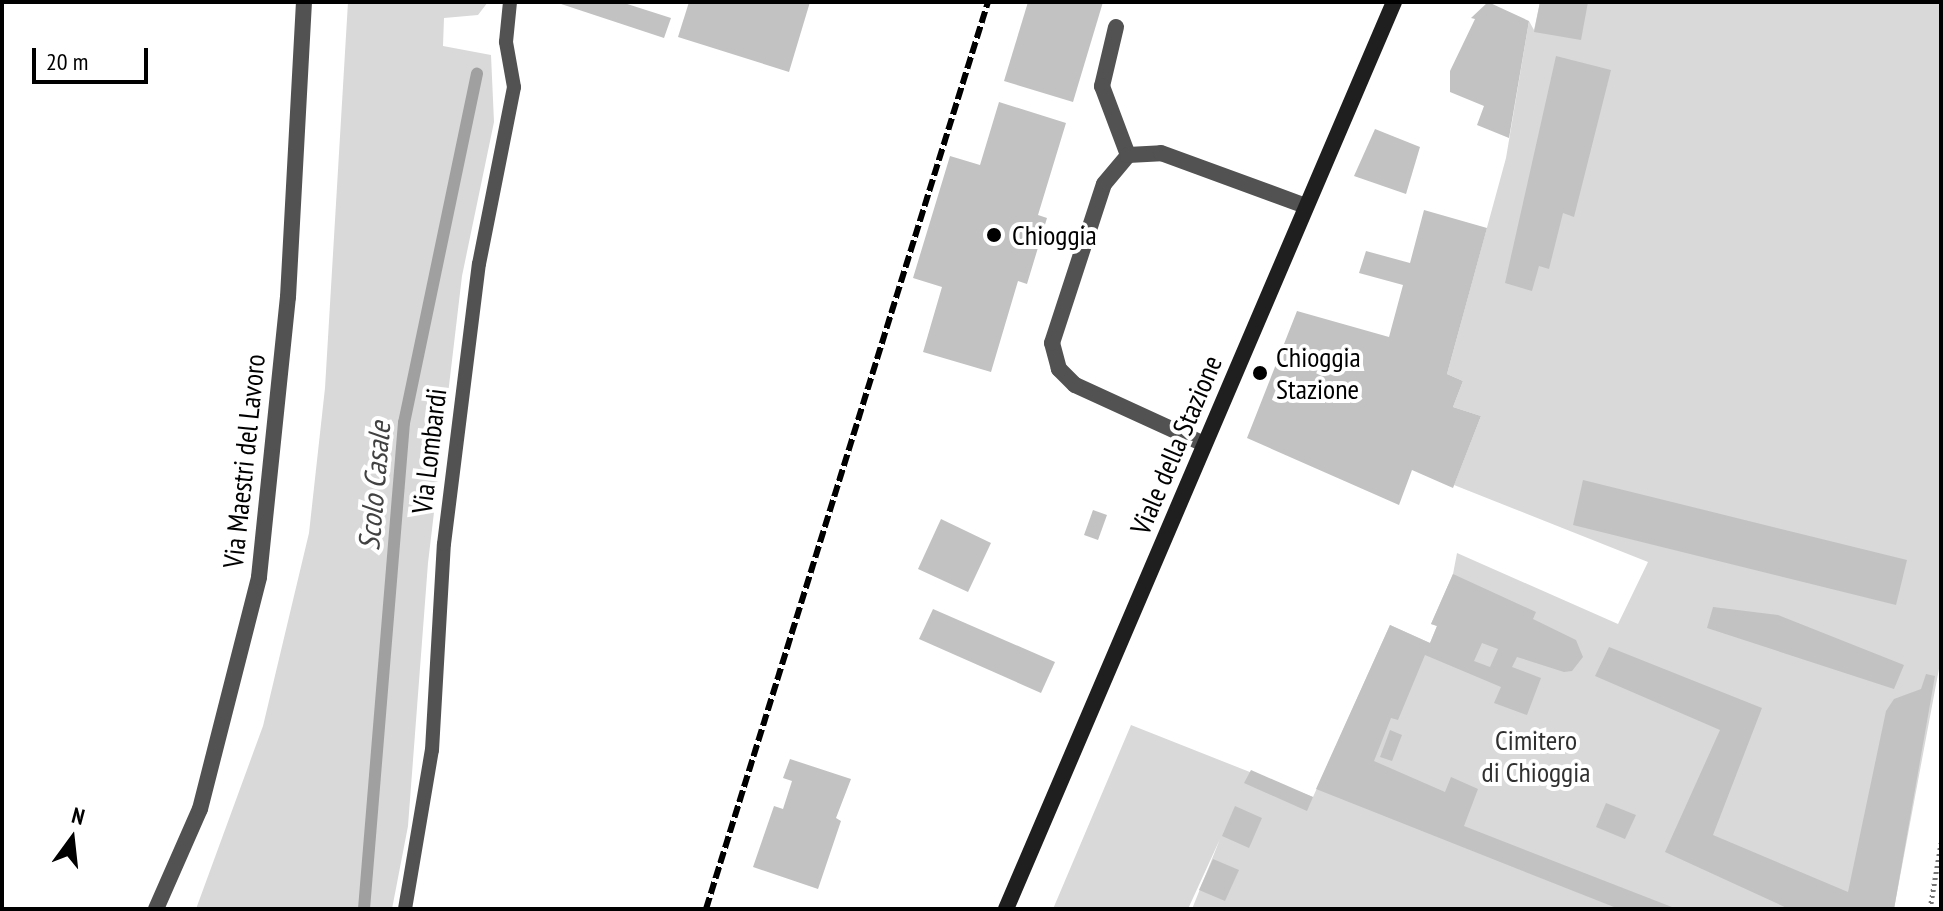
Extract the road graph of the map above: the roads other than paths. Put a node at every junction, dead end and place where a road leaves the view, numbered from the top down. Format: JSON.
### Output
{"nodes":[{"id":1,"x":304,"y":2,"type":"edge"},
{"id":2,"x":510,"y":2,"type":"edge"},
{"id":3,"x":1394,"y":2,"type":"edge"},
{"id":4,"x":1116,"y":27,"type":"dead end"},
{"id":5,"x":1128,"y":155,"type":"junction"},
{"id":6,"x":1306,"y":206,"type":"junction"},
{"id":7,"x":1204,"y":444,"type":"junction"},
{"id":8,"x":156,"y":909,"type":"edge"},
{"id":9,"x":405,"y":909,"type":"edge"},
{"id":10,"x":1006,"y":909,"type":"edge"}],
"edges":[{"from":1,"to":8,"type":"street","name":"Via Maestri del Lavoro"},
{"from":2,"to":9,"type":"lane","name":"Via Lombardi"},
{"from":3,"to":6,"type":"street","name":"Viale della Stazione"},
{"from":4,"to":5,"type":"street"},
{"from":5,"to":6,"type":"street"},
{"from":5,"to":7,"type":"street"},
{"from":6,"to":7,"type":"street","name":"Viale della Stazione"},
{"from":7,"to":10,"type":"street","name":"Viale della Stazione"}]}
